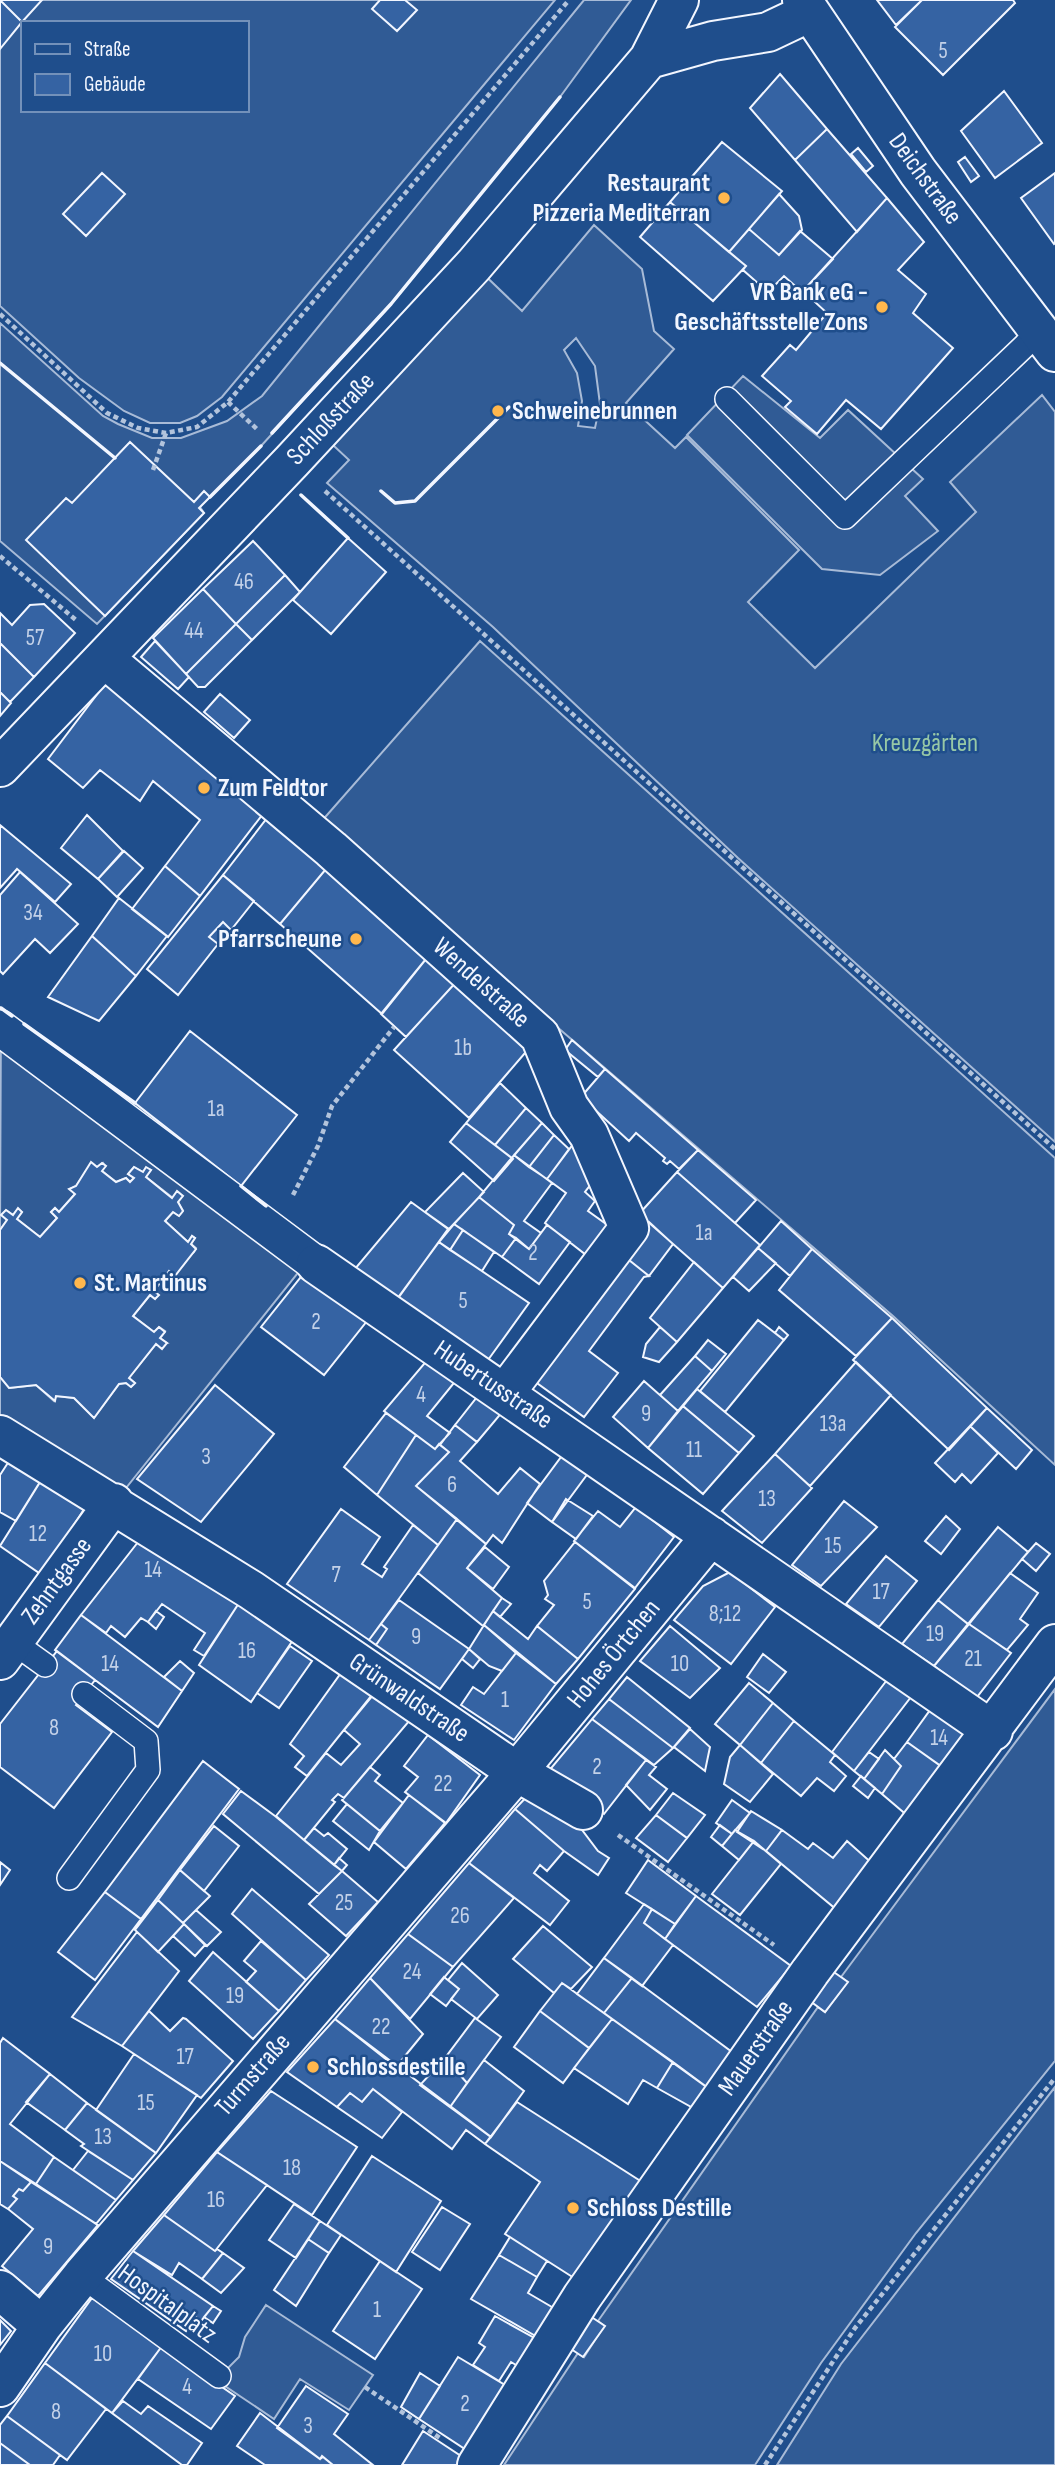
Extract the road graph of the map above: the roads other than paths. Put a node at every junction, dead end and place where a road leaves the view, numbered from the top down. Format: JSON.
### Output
{"nodes":[{"id":1,"x":680,"y":0,"type":"edge"},
{"id":2,"x":805,"y":7,"type":"edge"},
{"id":3,"x":649,"y":59,"type":"junction"},
{"id":4,"x":1047,"y":342,"type":"edge"},
{"id":5,"x":727,"y":399,"type":"dead end"},
{"id":6,"x":108,"y":654,"type":"junction"},
{"id":7,"x":0,"y":767,"type":"edge"},
{"id":8,"x":0,"y":1028,"type":"edge"},
{"id":9,"x":316,"y":1264,"type":"joint"},
{"id":10,"x":505,"y":1393,"type":"junction"},
{"id":11,"x":0,"y":1435,"type":"edge"},
{"id":12,"x":114,"y":1503,"type":"junction"},
{"id":13,"x":711,"y":1536,"type":"junction"},
{"id":14,"x":1055,"y":1644,"type":"edge"},
{"id":15,"x":7,"y":1651,"type":"edge"},
{"id":16,"x":45,"y":1665,"type":"dead end"},
{"id":17,"x":84,"y":1694,"type":"dead end"},
{"id":18,"x":993,"y":1731,"type":"junction"},
{"id":19,"x":517,"y":1772,"type":"junction"},
{"id":20,"x":583,"y":1810,"type":"road end"},
{"id":21,"x":69,"y":1878,"type":"dead end"},
{"id":22,"x":82,"y":2276,"type":"junction"},
{"id":23,"x":0,"y":2290,"type":"edge"},
{"id":24,"x":42,"y":2326,"type":"junction"},
{"id":25,"x":219,"y":2376,"type":"dead end"},
{"id":26,"x":0,"y":2387,"type":"edge"},
{"id":27,"x":478,"y":2465,"type":"edge"}],
"edges":[{"from":1,"to":3,"type":"street","name":"Schloßstraße"},
{"from":2,"to":3,"type":"street"},
{"from":2,"to":4,"type":"street","name":"Deichstraße"},
{"from":3,"to":6,"type":"street","name":"Schloßstraße"},
{"from":4,"to":5,"type":"lane"},
{"from":6,"to":7,"type":"street","name":"Schloßstraße"},
{"from":6,"to":10,"type":"street","name":"Wendelstraße"},
{"from":8,"to":9,"type":"street","name":"Hubertusstraße"},
{"from":9,"to":10,"type":"street","name":"Hubertusstraße"},
{"from":10,"to":13,"type":"street","name":"Hubertusstraße"},
{"from":11,"to":12,"type":"street","name":"Grünwaldstraße"},
{"from":12,"to":15,"type":"street","name":"Zehntgasse"},
{"from":12,"to":19,"type":"street","name":"Grünwaldstraße"},
{"from":13,"to":18,"type":"street","name":"Hubertusstraße"},
{"from":13,"to":19,"type":"street","name":"Hohes Örtchen"},
{"from":14,"to":18,"type":"street","name":"Mauerstraße"},
{"from":15,"to":16,"type":"lane"},
{"from":17,"to":21,"type":"lane"},
{"from":18,"to":27,"type":"street","name":"Mauerstraße"},
{"from":19,"to":20,"type":"street","name":"Grünwaldstraße"},
{"from":19,"to":22,"type":"street","name":"Turmstraße"},
{"from":22,"to":24,"type":"street","name":"Turmstraße"},
{"from":22,"to":25,"type":"lane","name":"Hospitalplatz"},
{"from":23,"to":24,"type":"street"},
{"from":24,"to":26,"type":"street","name":"Turmstraße"}]}
